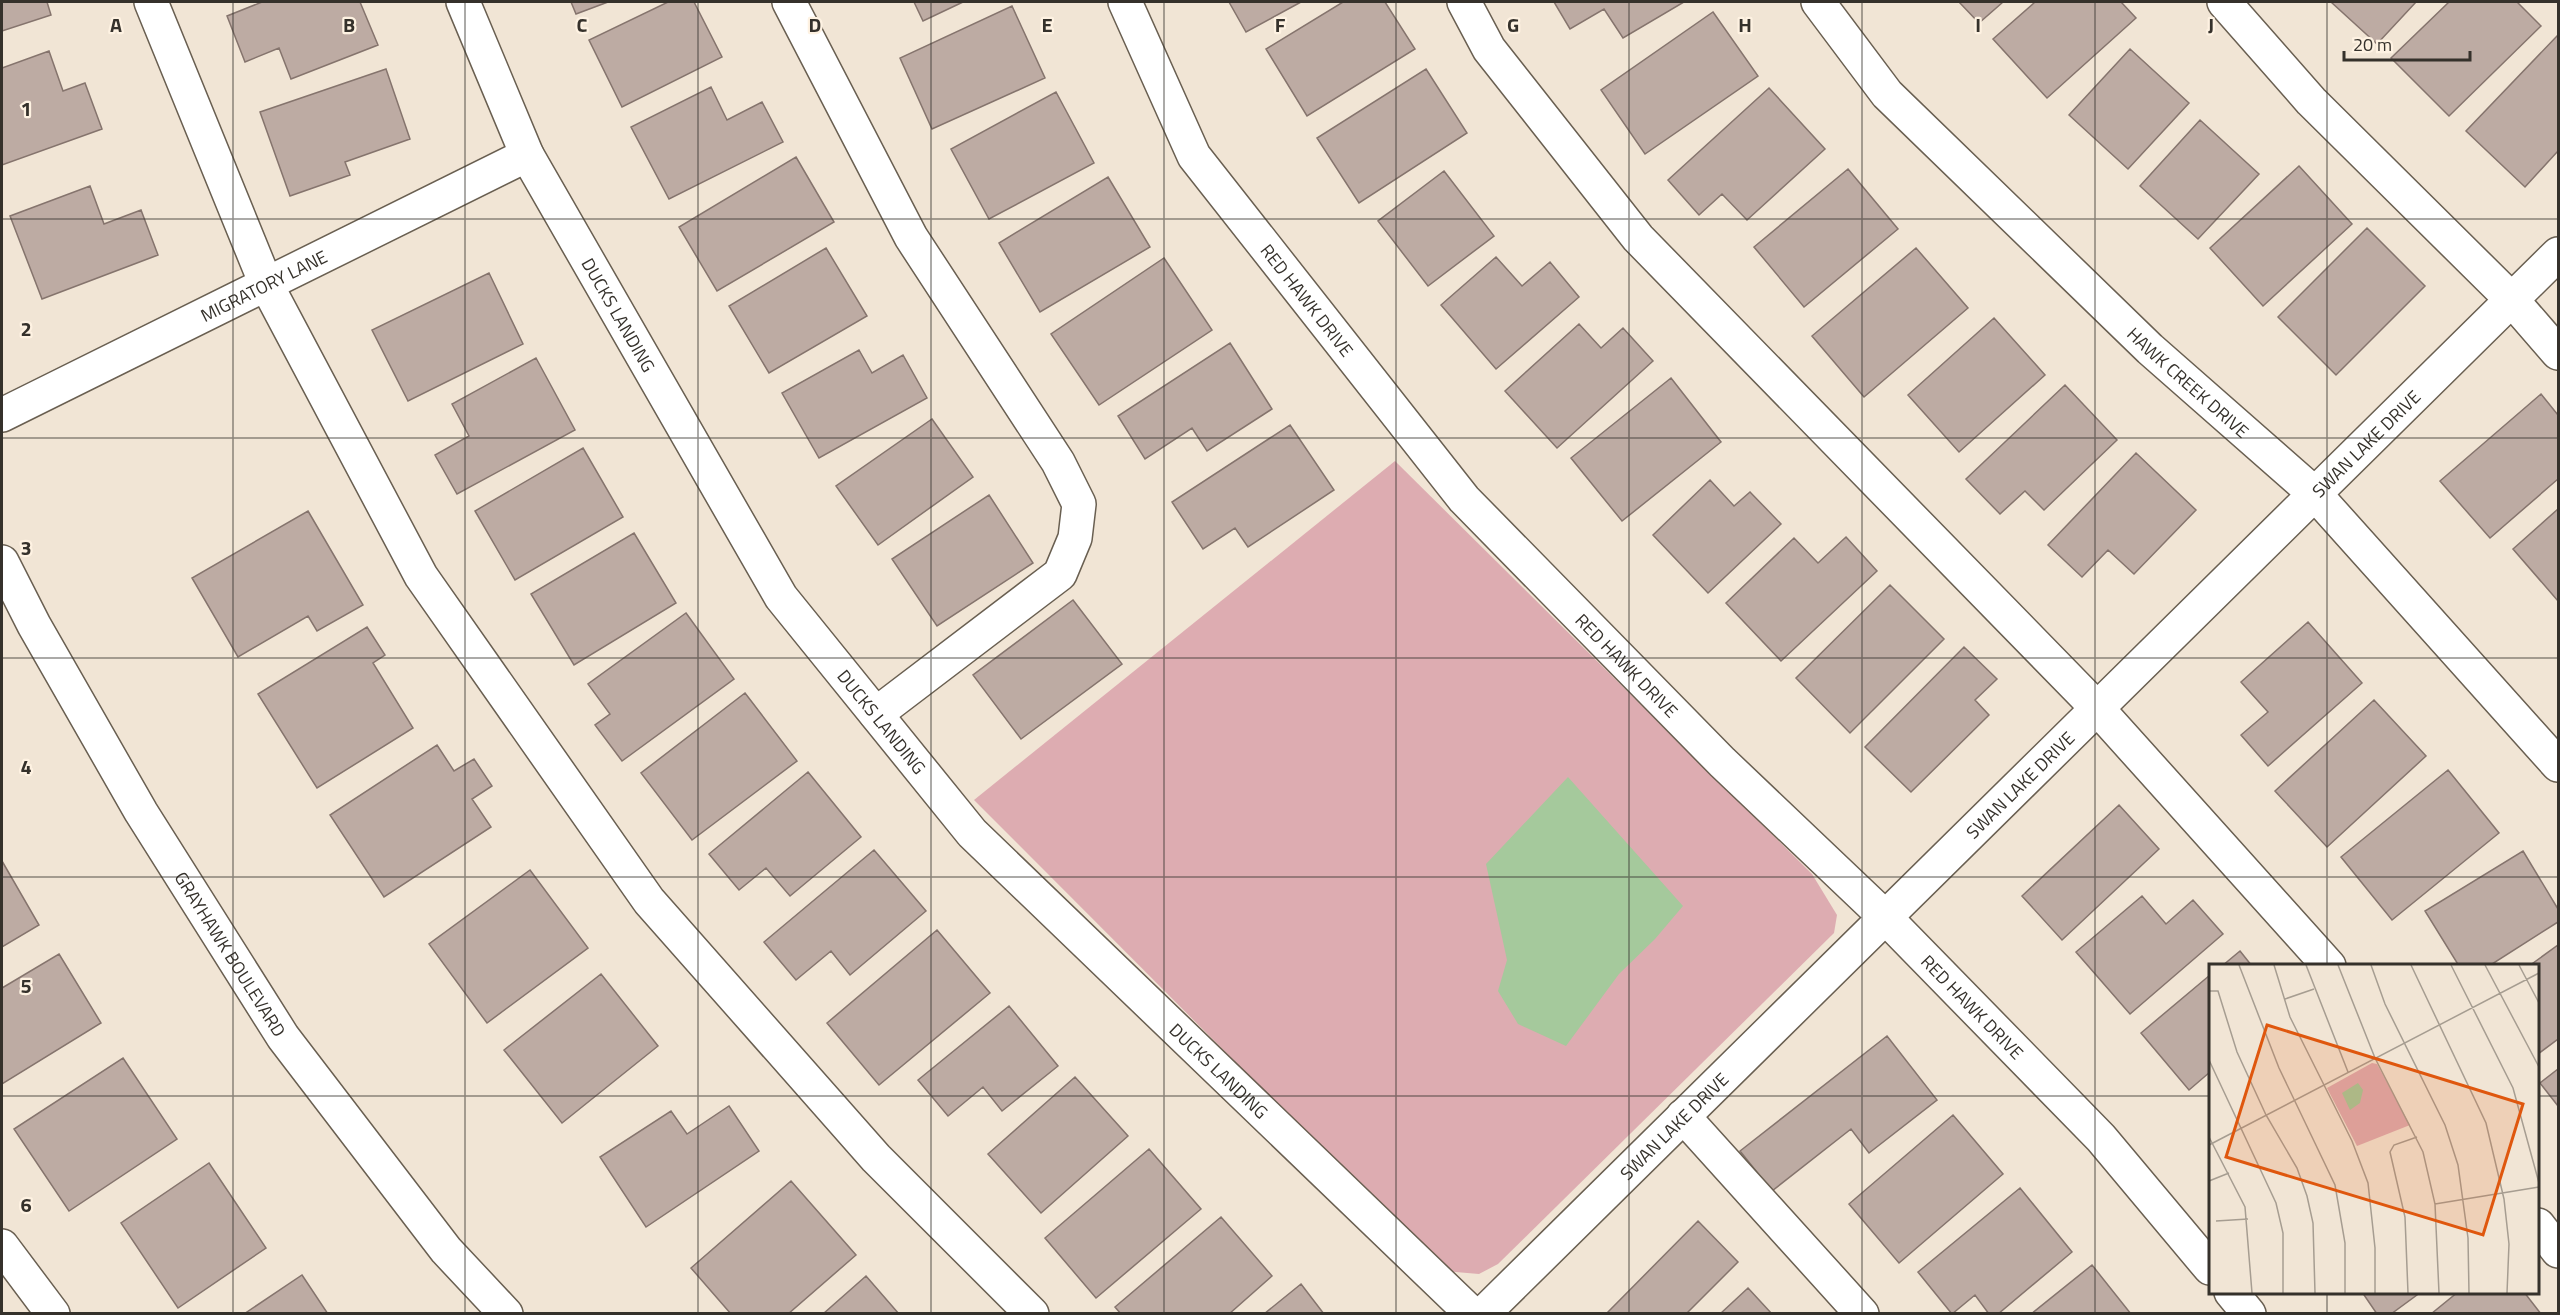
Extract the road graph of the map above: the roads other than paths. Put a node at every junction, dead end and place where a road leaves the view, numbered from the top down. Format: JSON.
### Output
{"nodes":[{"id":1,"x":151,"y":2,"type":"edge"},
{"id":2,"x":463,"y":2,"type":"edge"},
{"id":3,"x":789,"y":2,"type":"edge"},
{"id":4,"x":1125,"y":2,"type":"edge"},
{"id":5,"x":1464,"y":2,"type":"edge"},
{"id":6,"x":1818,"y":2,"type":"edge"},
{"id":7,"x":2224,"y":2,"type":"edge"},
{"id":8,"x":527,"y":155,"type":"junction"},
{"id":9,"x":2559,"y":254,"type":"edge"},
{"id":10,"x":266,"y":284,"type":"junction"},
{"id":11,"x":2511,"y":300,"type":"junction"},
{"id":12,"x":2559,"y":353,"type":"edge"},
{"id":13,"x":2,"y":415,"type":"edge"},
{"id":14,"x":2315,"y":494,"type":"junction"},
{"id":15,"x":2,"y":562,"type":"edge"},
{"id":16,"x":2097,"y":708,"type":"junction"},
{"id":17,"x":876,"y":714,"type":"junction"},
{"id":18,"x":2559,"y":765,"type":"edge"},
{"id":19,"x":1885,"y":917,"type":"junction"},
{"id":20,"x":2327,"y":964,"type":"edge"},
{"id":21,"x":1683,"y":1116,"type":"junction"},
{"id":22,"x":2539,"y":1226,"type":"edge"},
{"id":23,"x":2,"y":1246,"type":"edge"},
{"id":24,"x":2559,"y":1251,"type":"edge"},
{"id":25,"x":2209,"y":1266,"type":"edge"},
{"id":26,"x":2232,"y":1294,"type":"edge"},
{"id":27,"x":52,"y":1314,"type":"edge"},
{"id":28,"x":506,"y":1314,"type":"edge"},
{"id":29,"x":1032,"y":1314,"type":"edge"},
{"id":30,"x":1472,"y":1314,"type":"edge"},
{"id":31,"x":1483,"y":1314,"type":"edge"},
{"id":32,"x":1862,"y":1314,"type":"edge"},
{"id":33,"x":2249,"y":1314,"type":"edge"}],
"edges":[{"from":1,"to":10,"type":"street"},
{"from":2,"to":8,"type":"street","name":"DUCKS LANDING"},
{"from":3,"to":17,"type":"street"},
{"from":4,"to":19,"type":"street","name":"RED HAWK DRIVE"},
{"from":5,"to":16,"type":"street"},
{"from":6,"to":14,"type":"street","name":"HAWK CREEK DRIVE"},
{"from":7,"to":11,"type":"street"},
{"from":8,"to":10,"type":"street","name":"MIGRATORY LANE"},
{"from":8,"to":17,"type":"street","name":"DUCKS LANDING"},
{"from":9,"to":11,"type":"street","name":"SWAN LAKE DRIVE"},
{"from":10,"to":13,"type":"street","name":"MIGRATORY LANE"},
{"from":10,"to":29,"type":"street"},
{"from":11,"to":12,"type":"street"},
{"from":11,"to":14,"type":"street","name":"SWAN LAKE DRIVE"},
{"from":14,"to":16,"type":"street","name":"SWAN LAKE DRIVE"},
{"from":14,"to":18,"type":"street","name":"HAWK CREEK DRIVE"},
{"from":15,"to":28,"type":"street","name":"GRAYHAWK BOULEVARD"},
{"from":16,"to":19,"type":"street","name":"SWAN LAKE DRIVE"},
{"from":16,"to":20,"type":"street"},
{"from":17,"to":30,"type":"street","name":"DUCKS LANDING"},
{"from":19,"to":21,"type":"street","name":"SWAN LAKE DRIVE"},
{"from":19,"to":25,"type":"street","name":"RED HAWK DRIVE"},
{"from":21,"to":31,"type":"street","name":"SWAN LAKE DRIVE"},
{"from":21,"to":32,"type":"street"},
{"from":22,"to":24,"type":"street"},
{"from":23,"to":27,"type":"street"},
{"from":26,"to":33,"type":"street"}]}
